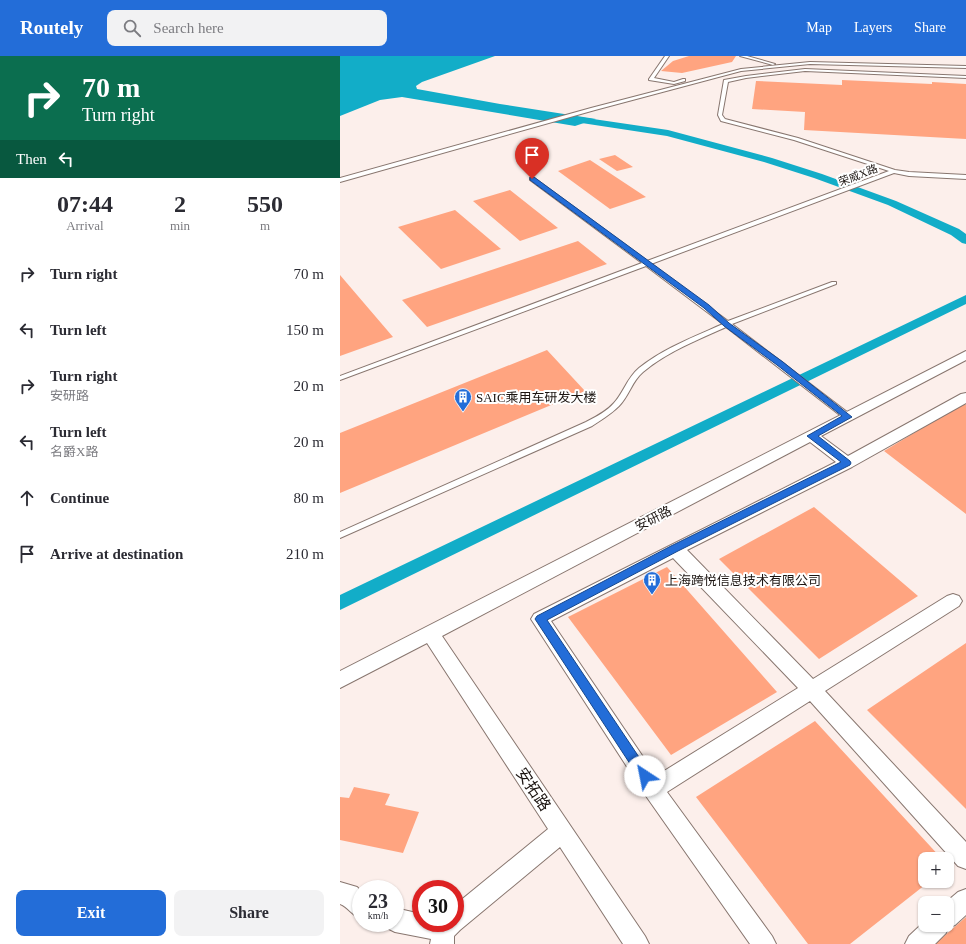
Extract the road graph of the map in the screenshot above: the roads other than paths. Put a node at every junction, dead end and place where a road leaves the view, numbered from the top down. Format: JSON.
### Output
{"nodes":[{"id":1,"x":667,"y":56,"type":"edge"},
{"id":2,"x":742,"y":56,"type":"edge"},
{"id":3,"x":760,"y":61,"type":"junction"},
{"id":4,"x":737,"y":66,"type":"junction"},
{"id":5,"x":966,"y":66,"type":"edge"},
{"id":6,"x":746,"y":69,"type":"junction"},
{"id":7,"x":966,"y":77,"type":"edge"},
{"id":8,"x":690,"y":78,"type":"junction"},
{"id":9,"x":697,"y":82,"type":"junction"},
{"id":10,"x":894,"y":171,"type":"junction"},
{"id":11,"x":966,"y":177,"type":"edge"},
{"id":12,"x":532,"y":179,"type":"dead end"},
{"id":13,"x":340,"y":180,"type":"edge"},
{"id":14,"x":648,"y":264,"type":"junction"},
{"id":15,"x":834,"y":283,"type":"dead end"},
{"id":16,"x":726,"y":324,"type":"junction"},
{"id":17,"x":966,"y":356,"type":"edge"},
{"id":18,"x":340,"y":378,"type":"edge"},
{"id":19,"x":966,"y":397,"type":"edge"},
{"id":20,"x":848,"y":417,"type":"junction"},
{"id":21,"x":812,"y":436,"type":"junction"},
{"id":22,"x":847,"y":463,"type":"junction"},
{"id":23,"x":340,"y":535,"type":"edge"},
{"id":24,"x":675,"y":549,"type":"junction"},
{"id":25,"x":953,"y":601,"type":"dead end"},
{"id":26,"x":431,"y":634,"type":"junction"},
{"id":27,"x":340,"y":680,"type":"edge"},
{"id":28,"x":811,"y":689,"type":"junction"},
{"id":29,"x":653,"y":789,"type":"junction"},
{"id":30,"x":562,"y":831,"type":"junction"},
{"id":31,"x":966,"y":858,"type":"edge"},
{"id":32,"x":340,"y":893,"type":"edge"},
{"id":33,"x":352,"y":898,"type":"edge"},
{"id":34,"x":966,"y":900,"type":"edge"},
{"id":35,"x":954,"y":911,"type":"edge"},
{"id":36,"x":464,"y":915,"type":"edge"},
{"id":37,"x":930,"y":932,"type":"edge"},
{"id":38,"x":637,"y":944,"type":"edge"},
{"id":39,"x":764,"y":944,"type":"edge"},
{"id":40,"x":916,"y":944,"type":"edge"}],
"edges":[{"from":1,"to":8,"type":"lane"},
{"from":2,"to":3,"type":"lane"},
{"from":3,"to":4,"type":"lane"},
{"from":3,"to":5,"type":"lane"},
{"from":4,"to":6,"type":"lane"},
{"from":4,"to":8,"type":"lane"},
{"from":5,"to":6,"type":"lane"},
{"from":6,"to":9,"type":"lane"},
{"from":7,"to":10,"type":"lane"},
{"from":8,"to":9,"type":"lane"},
{"from":9,"to":13,"type":"lane"},
{"from":10,"to":11,"type":"lane"},
{"from":10,"to":14,"type":"lane","name":"荣威X路"},
{"from":12,"to":14,"type":"lane"},
{"from":14,"to":16,"type":"lane"},
{"from":14,"to":18,"type":"lane","name":"荣威X路"},
{"from":15,"to":16,"type":"lane"},
{"from":16,"to":20,"type":"lane"},
{"from":16,"to":23,"type":"lane"},
{"from":17,"to":20,"type":"street","name":"安研路"},
{"from":19,"to":22,"type":"street"},
{"from":20,"to":21,"type":"street","name":"安研路"},
{"from":21,"to":22,"type":"street"},
{"from":21,"to":26,"type":"street","name":"安研路"},
{"from":22,"to":24,"type":"street"},
{"from":24,"to":28,"type":"street"},
{"from":24,"to":29,"type":"street"},
{"from":25,"to":28,"type":"street"},
{"from":26,"to":27,"type":"street","name":"安研路"},
{"from":26,"to":30,"type":"street","name":"安拓路"},
{"from":28,"to":29,"type":"street"},
{"from":28,"to":31,"type":"street"},
{"from":29,"to":39,"type":"street"},
{"from":30,"to":36,"type":"street"},
{"from":30,"to":38,"type":"street","name":"安拓路"},
{"from":32,"to":33,"type":"street"},
{"from":34,"to":35,"type":"street"},
{"from":37,"to":40,"type":"street"}]}
